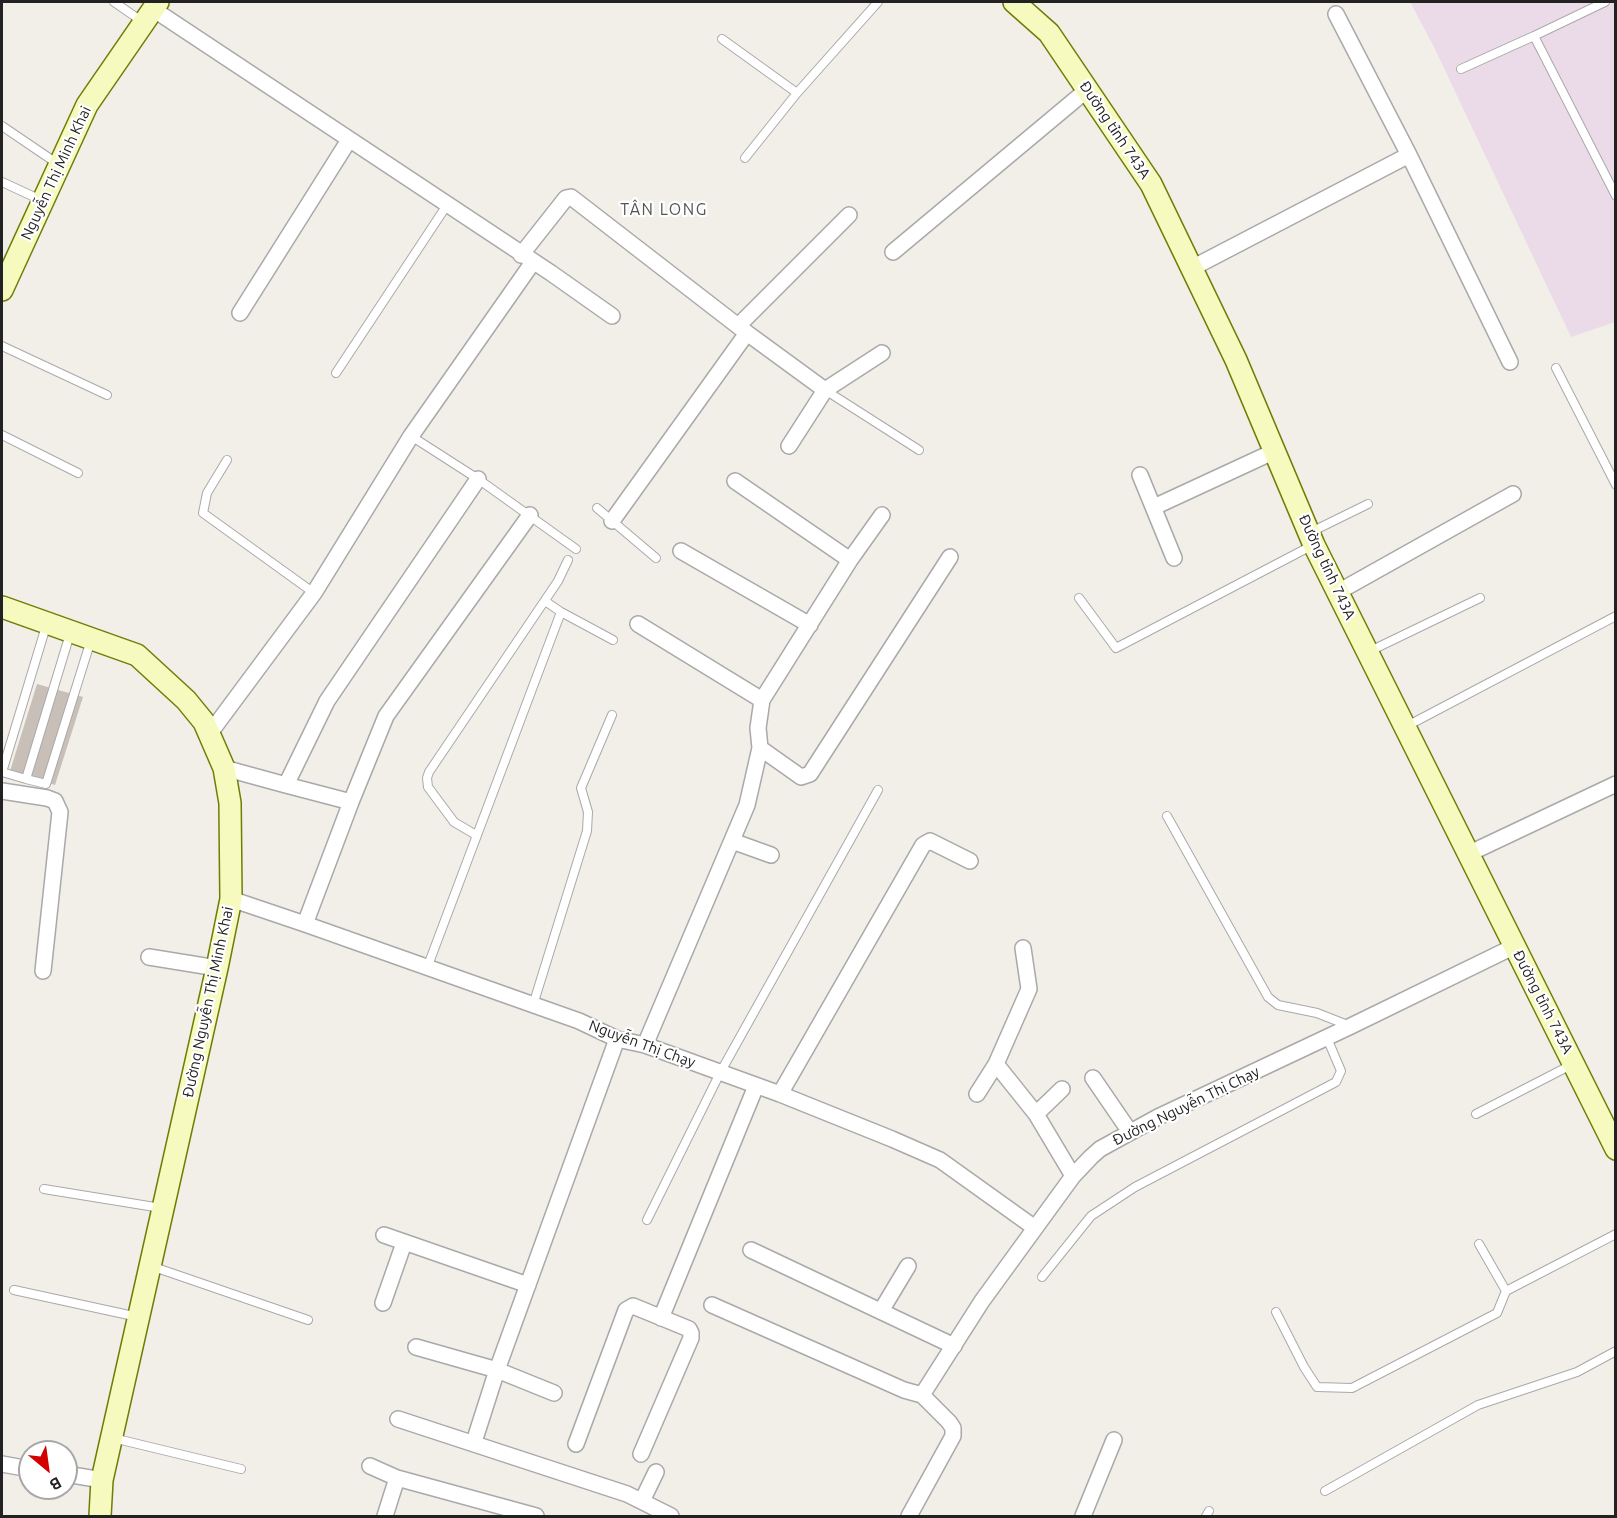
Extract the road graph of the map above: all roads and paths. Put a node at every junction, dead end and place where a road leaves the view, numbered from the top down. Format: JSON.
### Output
{"nodes":[{"id":1,"x":114,"y":2,"type":"edge"},
{"id":2,"x":878,"y":2,"type":"edge"},
{"id":3,"x":1014,"y":2,"type":"edge"},
{"id":4,"x":1605,"y":2,"type":"edge"},
{"id":5,"x":151,"y":11,"type":"edge"},
{"id":6,"x":1336,"y":14,"type":"dead end"},
{"id":7,"x":1534,"y":36,"type":"junction"},
{"id":8,"x":722,"y":39,"type":"dead end"},
{"id":9,"x":1461,"y":69,"type":"dead end"},
{"id":10,"x":1088,"y":89,"type":"junction"},
{"id":11,"x":797,"y":93,"type":"junction"},
{"id":12,"x":2,"y":126,"type":"edge"},
{"id":13,"x":349,"y":140,"type":"junction"},
{"id":14,"x":1409,"y":155,"type":"junction"},
{"id":15,"x":745,"y":159,"type":"dead end"},
{"id":16,"x":59,"y":165,"type":"junction"},
{"id":17,"x":2,"y":182,"type":"edge"},
{"id":18,"x":1616,"y":196,"type":"edge"},
{"id":19,"x":42,"y":201,"type":"junction"},
{"id":20,"x":447,"y":205,"type":"junction"},
{"id":21,"x":849,"y":215,"type":"dead end"},
{"id":22,"x":893,"y":252,"type":"dead end"},
{"id":23,"x":527,"y":259,"type":"junction"},
{"id":24,"x":1192,"y":268,"type":"junction"},
{"id":25,"x":2,"y":290,"type":"edge"},
{"id":26,"x":240,"y":314,"type":"dead end"},
{"id":27,"x":612,"y":316,"type":"dead end"},
{"id":28,"x":743,"y":329,"type":"junction"},
{"id":29,"x":2,"y":346,"type":"edge"},
{"id":30,"x":882,"y":353,"type":"dead end"},
{"id":31,"x":1510,"y":362,"type":"dead end"},
{"id":32,"x":1556,"y":368,"type":"dead end"},
{"id":33,"x":336,"y":373,"type":"dead end"},
{"id":34,"x":825,"y":390,"type":"junction"},
{"id":35,"x":107,"y":395,"type":"dead end"},
{"id":36,"x":2,"y":435,"type":"edge"},
{"id":37,"x":411,"y":436,"type":"junction"},
{"id":38,"x":789,"y":446,"type":"dead end"},
{"id":39,"x":920,"y":450,"type":"dead end"},
{"id":40,"x":1275,"y":451,"type":"junction"},
{"id":41,"x":227,"y":460,"type":"dead end"},
{"id":42,"x":78,"y":472,"type":"dead end"},
{"id":43,"x":1140,"y":475,"type":"dead end"},
{"id":44,"x":478,"y":479,"type":"junction"},
{"id":45,"x":735,"y":481,"type":"dead end"},
{"id":46,"x":1616,"y":485,"type":"edge"},
{"id":47,"x":1513,"y":495,"type":"dead end"},
{"id":48,"x":1368,"y":504,"type":"dead end"},
{"id":49,"x":1154,"y":507,"type":"junction"},
{"id":50,"x":597,"y":508,"type":"dead end"},
{"id":51,"x":530,"y":515,"type":"junction"},
{"id":52,"x":882,"y":515,"type":"dead end"},
{"id":53,"x":612,"y":520,"type":"junction"},
{"id":54,"x":1312,"y":539,"type":"junction"},
{"id":55,"x":576,"y":549,"type":"dead end"},
{"id":56,"x":681,"y":551,"type":"dead end"},
{"id":57,"x":950,"y":557,"type":"dead end"},
{"id":58,"x":656,"y":558,"type":"dead end"},
{"id":59,"x":1174,"y":558,"type":"dead end"},
{"id":60,"x":568,"y":560,"type":"dead end"},
{"id":61,"x":850,"y":561,"type":"junction"},
{"id":62,"x":1338,"y":592,"type":"junction"},
{"id":63,"x":314,"y":593,"type":"junction"},
{"id":64,"x":1079,"y":598,"type":"dead end"},
{"id":65,"x":1480,"y":598,"type":"dead end"},
{"id":66,"x":544,"y":601,"type":"junction"},
{"id":67,"x":2,"y":607,"type":"edge"},
{"id":68,"x":561,"y":612,"type":"junction"},
{"id":69,"x":1616,"y":616,"type":"edge"},
{"id":70,"x":48,"y":622,"type":"junction"},
{"id":71,"x":638,"y":624,"type":"dead end"},
{"id":72,"x":810,"y":625,"type":"junction"},
{"id":73,"x":71,"y":631,"type":"junction"},
{"id":74,"x":92,"y":638,"type":"junction"},
{"id":75,"x":612,"y":640,"type":"dead end"},
{"id":76,"x":1368,"y":652,"type":"junction"},
{"id":77,"x":762,"y":700,"type":"junction"},
{"id":78,"x":612,"y":715,"type":"dead end"},
{"id":79,"x":1405,"y":728,"type":"junction"},
{"id":80,"x":210,"y":733,"type":"junction"},
{"id":81,"x":760,"y":748,"type":"junction"},
{"id":82,"x":224,"y":768,"type":"junction"},
{"id":83,"x":2,"y":772,"type":"edge"},
{"id":84,"x":26,"y":778,"type":"junction"},
{"id":85,"x":1616,"y":784,"type":"edge"},
{"id":86,"x":286,"y":785,"type":"junction"},
{"id":87,"x":878,"y":790,"type":"dead end"},
{"id":88,"x":2,"y":791,"type":"edge"},
{"id":89,"x":351,"y":802,"type":"junction"},
{"id":90,"x":1167,"y":816,"type":"dead end"},
{"id":91,"x":476,"y":835,"type":"junction"},
{"id":92,"x":732,"y":841,"type":"junction"},
{"id":93,"x":1468,"y":854,"type":"junction"},
{"id":94,"x":771,"y":855,"type":"dead end"},
{"id":95,"x":970,"y":861,"type":"dead end"},
{"id":96,"x":231,"y":899,"type":"junction"},
{"id":97,"x":305,"y":924,"type":"junction"},
{"id":98,"x":1515,"y":946,"type":"junction"},
{"id":99,"x":1023,"y":948,"type":"dead end"},
{"id":100,"x":149,"y":957,"type":"dead end"},
{"id":101,"x":217,"y":968,"type":"junction"},
{"id":102,"x":427,"y":968,"type":"junction"},
{"id":103,"x":43,"y":971,"type":"dead end"},
{"id":104,"x":533,"y":1005,"type":"junction"},
{"id":105,"x":1351,"y":1026,"type":"junction"},
{"id":106,"x":1327,"y":1038,"type":"junction"},
{"id":107,"x":618,"y":1039,"type":"junction"},
{"id":108,"x":645,"y":1045,"type":"junction"},
{"id":109,"x":996,"y":1064,"type":"junction"},
{"id":110,"x":1574,"y":1064,"type":"junction"},
{"id":111,"x":720,"y":1072,"type":"junction"},
{"id":112,"x":1093,"y":1078,"type":"dead end"},
{"id":113,"x":756,"y":1086,"type":"junction"},
{"id":114,"x":1062,"y":1089,"type":"dead end"},
{"id":115,"x":977,"y":1094,"type":"dead end"},
{"id":116,"x":780,"y":1095,"type":"junction"},
{"id":117,"x":1036,"y":1114,"type":"junction"},
{"id":118,"x":1476,"y":1114,"type":"dead end"},
{"id":119,"x":1130,"y":1132,"type":"junction"},
{"id":120,"x":1616,"y":1149,"type":"edge"},
{"id":121,"x":1073,"y":1176,"type":"junction"},
{"id":122,"x":44,"y":1190,"type":"dead end"},
{"id":123,"x":163,"y":1208,"type":"junction"},
{"id":124,"x":647,"y":1220,"type":"dead end"},
{"id":125,"x":1035,"y":1228,"type":"junction"},
{"id":126,"x":1616,"y":1234,"type":"edge"},
{"id":127,"x":384,"y":1235,"type":"dead end"},
{"id":128,"x":405,"y":1242,"type":"junction"},
{"id":129,"x":1479,"y":1244,"type":"dead end"},
{"id":130,"x":752,"y":1250,"type":"dead end"},
{"id":131,"x":150,"y":1266,"type":"junction"},
{"id":132,"x":908,"y":1266,"type":"dead end"},
{"id":133,"x":1042,"y":1277,"type":"dead end"},
{"id":134,"x":528,"y":1285,"type":"junction"},
{"id":135,"x":14,"y":1290,"type":"dead end"},
{"id":136,"x":1506,"y":1291,"type":"junction"},
{"id":137,"x":383,"y":1303,"type":"dead end"},
{"id":138,"x":712,"y":1305,"type":"dead end"},
{"id":139,"x":881,"y":1311,"type":"junction"},
{"id":140,"x":1276,"y":1312,"type":"dead end"},
{"id":141,"x":139,"y":1317,"type":"junction"},
{"id":142,"x":661,"y":1318,"type":"junction"},
{"id":143,"x":308,"y":1320,"type":"dead end"},
{"id":144,"x":954,"y":1346,"type":"junction"},
{"id":145,"x":416,"y":1347,"type":"dead end"},
{"id":146,"x":1616,"y":1352,"type":"edge"},
{"id":147,"x":497,"y":1370,"type":"junction"},
{"id":148,"x":554,"y":1393,"type":"dead end"},
{"id":149,"x":922,"y":1395,"type":"junction"},
{"id":150,"x":398,"y":1419,"type":"dead end"},
{"id":151,"x":112,"y":1438,"type":"junction"},
{"id":152,"x":1114,"y":1440,"type":"dead end"},
{"id":153,"x":474,"y":1442,"type":"junction"},
{"id":154,"x":576,"y":1443,"type":"dead end"},
{"id":155,"x":641,"y":1454,"type":"dead end"},
{"id":156,"x":2,"y":1464,"type":"edge"},
{"id":157,"x":370,"y":1466,"type":"dead end"},
{"id":158,"x":18,"y":1467,"type":"edge"},
{"id":159,"x":241,"y":1469,"type":"dead end"},
{"id":160,"x":656,"y":1472,"type":"dead end"},
{"id":161,"x":78,"y":1476,"type":"edge"},
{"id":162,"x":397,"y":1478,"type":"junction"},
{"id":163,"x":102,"y":1480,"type":"junction"},
{"id":164,"x":1325,"y":1491,"type":"dead end"},
{"id":165,"x":642,"y":1501,"type":"junction"},
{"id":166,"x":666,"y":1514,"type":"edge"},
{"id":167,"x":100,"y":1516,"type":"edge"},
{"id":168,"x":385,"y":1516,"type":"edge"},
{"id":169,"x":536,"y":1516,"type":"edge"},
{"id":170,"x":643,"y":1516,"type":"edge"},
{"id":171,"x":909,"y":1516,"type":"edge"},
{"id":172,"x":1083,"y":1516,"type":"edge"}],
"edges":[{"from":1,"to":5,"type":"lane"},
{"from":2,"to":11,"type":"lane"},
{"from":3,"to":10,"type":"main road","name":"Đường tỉnh 743A"},
{"from":4,"to":7,"type":"lane"},
{"from":5,"to":13,"type":"street"},
{"from":5,"to":16,"type":"main road","name":"Nguyễn Thị Minh Khai"},
{"from":6,"to":14,"type":"street"},
{"from":7,"to":9,"type":"lane"},
{"from":7,"to":18,"type":"lane"},
{"from":8,"to":11,"type":"lane"},
{"from":10,"to":22,"type":"street"},
{"from":10,"to":24,"type":"main road","name":"Đường tỉnh 743A"},
{"from":11,"to":15,"type":"lane"},
{"from":12,"to":16,"type":"lane"},
{"from":13,"to":20,"type":"street"},
{"from":13,"to":26,"type":"street"},
{"from":14,"to":24,"type":"street"},
{"from":14,"to":31,"type":"street"},
{"from":16,"to":19,"type":"main road","name":"Nguyễn Thị Minh Khai"},
{"from":17,"to":19,"type":"lane"},
{"from":19,"to":25,"type":"main road","name":"Nguyễn Thị Minh Khai"},
{"from":20,"to":23,"type":"street"},
{"from":20,"to":33,"type":"lane"},
{"from":21,"to":28,"type":"street"},
{"from":23,"to":27,"type":"street"},
{"from":23,"to":28,"type":"street"},
{"from":23,"to":37,"type":"street"},
{"from":24,"to":40,"type":"main road","name":"Đường tỉnh 743A"},
{"from":28,"to":34,"type":"street"},
{"from":28,"to":53,"type":"street"},
{"from":29,"to":35,"type":"lane"},
{"from":30,"to":34,"type":"street"},
{"from":32,"to":46,"type":"lane"},
{"from":34,"to":38,"type":"street"},
{"from":34,"to":39,"type":"lane"},
{"from":36,"to":42,"type":"lane"},
{"from":37,"to":44,"type":"lane"},
{"from":37,"to":63,"type":"street"},
{"from":40,"to":49,"type":"street"},
{"from":40,"to":54,"type":"main road","name":"Đường tỉnh 743A"},
{"from":41,"to":63,"type":"lane"},
{"from":43,"to":49,"type":"street"},
{"from":44,"to":51,"type":"lane"},
{"from":44,"to":86,"type":"street"},
{"from":45,"to":61,"type":"street"},
{"from":47,"to":62,"type":"street"},
{"from":48,"to":54,"type":"lane"},
{"from":49,"to":59,"type":"street"},
{"from":50,"to":53,"type":"lane"},
{"from":51,"to":55,"type":"lane"},
{"from":51,"to":89,"type":"street"},
{"from":52,"to":61,"type":"street"},
{"from":53,"to":58,"type":"lane"},
{"from":54,"to":62,"type":"main road","name":"Đường tỉnh 743A"},
{"from":54,"to":64,"type":"lane"},
{"from":56,"to":72,"type":"street"},
{"from":57,"to":81,"type":"street"},
{"from":60,"to":66,"type":"lane"},
{"from":61,"to":72,"type":"street"},
{"from":62,"to":76,"type":"main road","name":"Đường tỉnh 743A"},
{"from":63,"to":80,"type":"street"},
{"from":65,"to":76,"type":"lane"},
{"from":66,"to":68,"type":"lane"},
{"from":66,"to":91,"type":"lane"},
{"from":67,"to":70,"type":"main road","name":"Đường Nguyễn Thị Minh Khai"},
{"from":68,"to":75,"type":"lane"},
{"from":68,"to":91,"type":"lane"},
{"from":69,"to":79,"type":"lane"},
{"from":70,"to":73,"type":"main road","name":"Đường Nguyễn Thị Minh Khai"},
{"from":70,"to":83,"type":"lane"},
{"from":71,"to":77,"type":"street"},
{"from":72,"to":77,"type":"street"},
{"from":73,"to":74,"type":"main road","name":"Đường Nguyễn Thị Minh Khai"},
{"from":73,"to":84,"type":"lane"},
{"from":74,"to":80,"type":"main road","name":"Đường Nguyễn Thị Minh Khai"},
{"from":74,"to":84,"type":"lane"},
{"from":76,"to":79,"type":"main road","name":"Đường tỉnh 743A"},
{"from":77,"to":81,"type":"street"},
{"from":78,"to":104,"type":"lane"},
{"from":79,"to":93,"type":"main road","name":"Đường tỉnh 743A"},
{"from":80,"to":82,"type":"main road","name":"Đường Nguyễn Thị Minh Khai"},
{"from":81,"to":92,"type":"street"},
{"from":82,"to":86,"type":"street"},
{"from":82,"to":96,"type":"main road","name":"Đường Nguyễn Thị Minh Khai"},
{"from":83,"to":84,"type":"lane"},
{"from":85,"to":93,"type":"street"},
{"from":86,"to":89,"type":"street"},
{"from":87,"to":111,"type":"lane"},
{"from":88,"to":103,"type":"street"},
{"from":89,"to":97,"type":"street"},
{"from":90,"to":105,"type":"lane"},
{"from":91,"to":102,"type":"lane"},
{"from":92,"to":94,"type":"street"},
{"from":92,"to":108,"type":"street"},
{"from":93,"to":98,"type":"main road","name":"Đường tỉnh 743A"},
{"from":95,"to":116,"type":"street"},
{"from":96,"to":97,"type":"street","name":"Nguyễn Thị Chạy"},
{"from":96,"to":101,"type":"main road","name":"Đường Nguyễn Thị Minh Khai"},
{"from":97,"to":102,"type":"street","name":"Nguyễn Thị Chạy"},
{"from":98,"to":105,"type":"street","name":"Đường Nguyễn Thị Chạy"},
{"from":98,"to":110,"type":"main road","name":"Đường tỉnh 743A"},
{"from":99,"to":109,"type":"street"},
{"from":100,"to":101,"type":"street"},
{"from":101,"to":123,"type":"main road","name":"Đường Nguyễn Thị Minh Khai"},
{"from":102,"to":104,"type":"street","name":"Nguyễn Thị Chạy"},
{"from":104,"to":107,"type":"street","name":"Nguyễn Thị Chạy"},
{"from":105,"to":106,"type":"street","name":"Đường Nguyễn Thị Chạy"},
{"from":106,"to":119,"type":"street","name":"Đường Nguyễn Thị Chạy"},
{"from":106,"to":133,"type":"lane"},
{"from":107,"to":108,"type":"street","name":"Nguyễn Thị Chạy"},
{"from":107,"to":134,"type":"street"},
{"from":108,"to":111,"type":"street","name":"Nguyễn Thị Chạy"},
{"from":109,"to":115,"type":"street"},
{"from":109,"to":117,"type":"street"},
{"from":110,"to":118,"type":"lane"},
{"from":110,"to":120,"type":"main road","name":"Đường tỉnh 743A"},
{"from":111,"to":113,"type":"street","name":"Nguyễn Thị Chạy"},
{"from":111,"to":124,"type":"lane"},
{"from":112,"to":119,"type":"street"},
{"from":113,"to":116,"type":"street","name":"Nguyễn Thị Chạy"},
{"from":113,"to":142,"type":"street"},
{"from":114,"to":117,"type":"street"},
{"from":116,"to":125,"type":"street","name":"Nguyễn Thị Chạy"},
{"from":117,"to":121,"type":"street"},
{"from":119,"to":121,"type":"street","name":"Đường Nguyễn Thị Chạy"},
{"from":121,"to":125,"type":"street","name":"Đường Nguyễn Thị Chạy"},
{"from":122,"to":123,"type":"lane"},
{"from":123,"to":131,"type":"main road","name":"Đường Nguyễn Thị Minh Khai"},
{"from":125,"to":144,"type":"street","name":"Đường Nguyễn Thị Chạy"},
{"from":126,"to":136,"type":"lane"},
{"from":127,"to":128,"type":"street"},
{"from":128,"to":134,"type":"street"},
{"from":128,"to":137,"type":"street"},
{"from":129,"to":136,"type":"lane"},
{"from":130,"to":139,"type":"street"},
{"from":131,"to":141,"type":"main road","name":"Đường Nguyễn Thị Minh Khai"},
{"from":131,"to":143,"type":"lane"},
{"from":132,"to":139,"type":"street"},
{"from":134,"to":147,"type":"street"},
{"from":135,"to":141,"type":"lane"},
{"from":136,"to":140,"type":"lane"},
{"from":138,"to":149,"type":"street"},
{"from":139,"to":144,"type":"street"},
{"from":141,"to":151,"type":"main road","name":"Đường Nguyễn Thị Minh Khai"},
{"from":142,"to":154,"type":"street"},
{"from":142,"to":155,"type":"street"},
{"from":144,"to":149,"type":"street","name":"Đường Nguyễn Thị Chạy"},
{"from":145,"to":147,"type":"street"},
{"from":146,"to":164,"type":"lane"},
{"from":147,"to":148,"type":"street"},
{"from":147,"to":153,"type":"street"},
{"from":149,"to":171,"type":"street"},
{"from":150,"to":153,"type":"street"},
{"from":151,"to":159,"type":"lane"},
{"from":151,"to":163,"type":"main road","name":"Đường Nguyễn Thị Minh Khai"},
{"from":152,"to":172,"type":"street"},
{"from":153,"to":165,"type":"street"},
{"from":156,"to":158,"type":"street"},
{"from":157,"to":162,"type":"street"},
{"from":160,"to":165,"type":"street"},
{"from":161,"to":163,"type":"street"},
{"from":162,"to":168,"type":"street"},
{"from":162,"to":169,"type":"street"},
{"from":163,"to":167,"type":"main road","name":"Đường Nguyễn Thị Minh Khai"},
{"from":165,"to":166,"type":"street"},
{"from":166,"to":170,"type":"street"}]}
